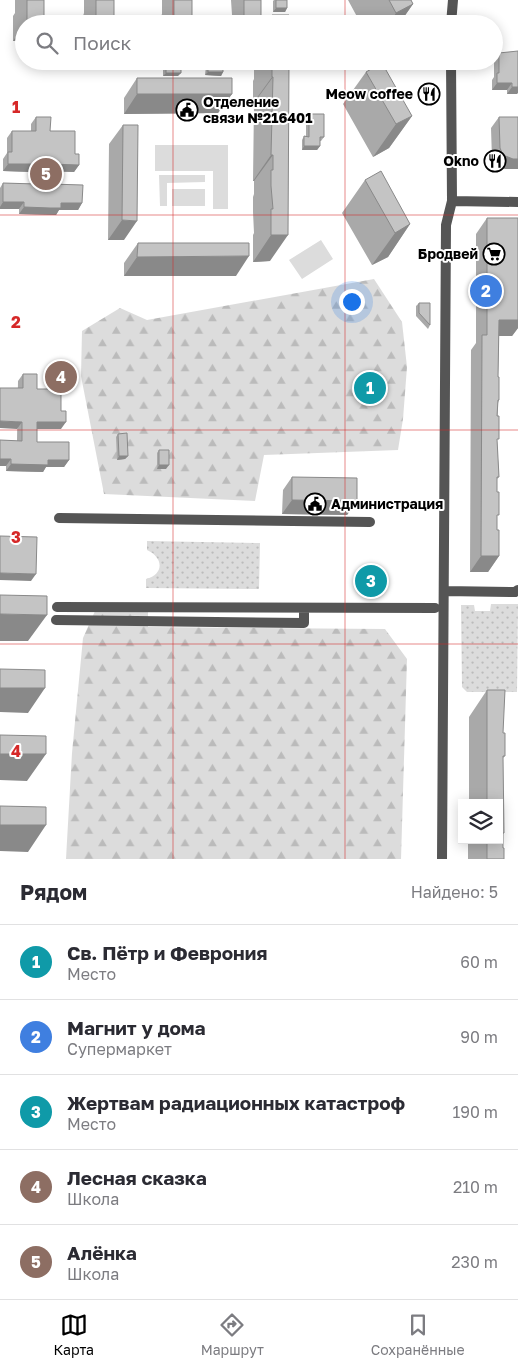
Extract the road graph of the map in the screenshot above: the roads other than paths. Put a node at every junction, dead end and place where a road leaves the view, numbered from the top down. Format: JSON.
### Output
{"nodes":[{"id":1,"x":448,"y":0,"type":"edge"},
{"id":2,"x":453,"y":0,"type":"edge"},
{"id":3,"x":450,"y":15,"type":"edge"},
{"id":4,"x":452,"y":15,"type":"edge"},
{"id":5,"x":451,"y":70,"type":"edge"},
{"id":6,"x":452,"y":201,"type":"junction"},
{"id":7,"x":518,"y":202,"type":"edge"},
{"id":8,"x":59,"y":518,"type":"dead end"},
{"id":9,"x":370,"y":522,"type":"dead end"},
{"id":10,"x":518,"y":590,"type":"edge"},
{"id":11,"x":444,"y":591,"type":"junction"},
{"id":12,"x":57,"y":608,"type":"dead end"},
{"id":13,"x":304,"y":608,"type":"junction"},
{"id":14,"x":436,"y":608,"type":"dead end"},
{"id":15,"x":56,"y":620,"type":"dead end"},
{"id":16,"x":442,"y":859,"type":"edge"}],
"edges":[{"from":1,"to":3,"type":"street"},
{"from":2,"to":4,"type":"street"},
{"from":5,"to":6,"type":"street"},
{"from":6,"to":7,"type":"street"},
{"from":6,"to":11,"type":"street"},
{"from":8,"to":9,"type":"street"},
{"from":10,"to":11,"type":"street"},
{"from":11,"to":16,"type":"street"},
{"from":12,"to":13,"type":"street"},
{"from":13,"to":14,"type":"street"},
{"from":13,"to":15,"type":"street"}]}
